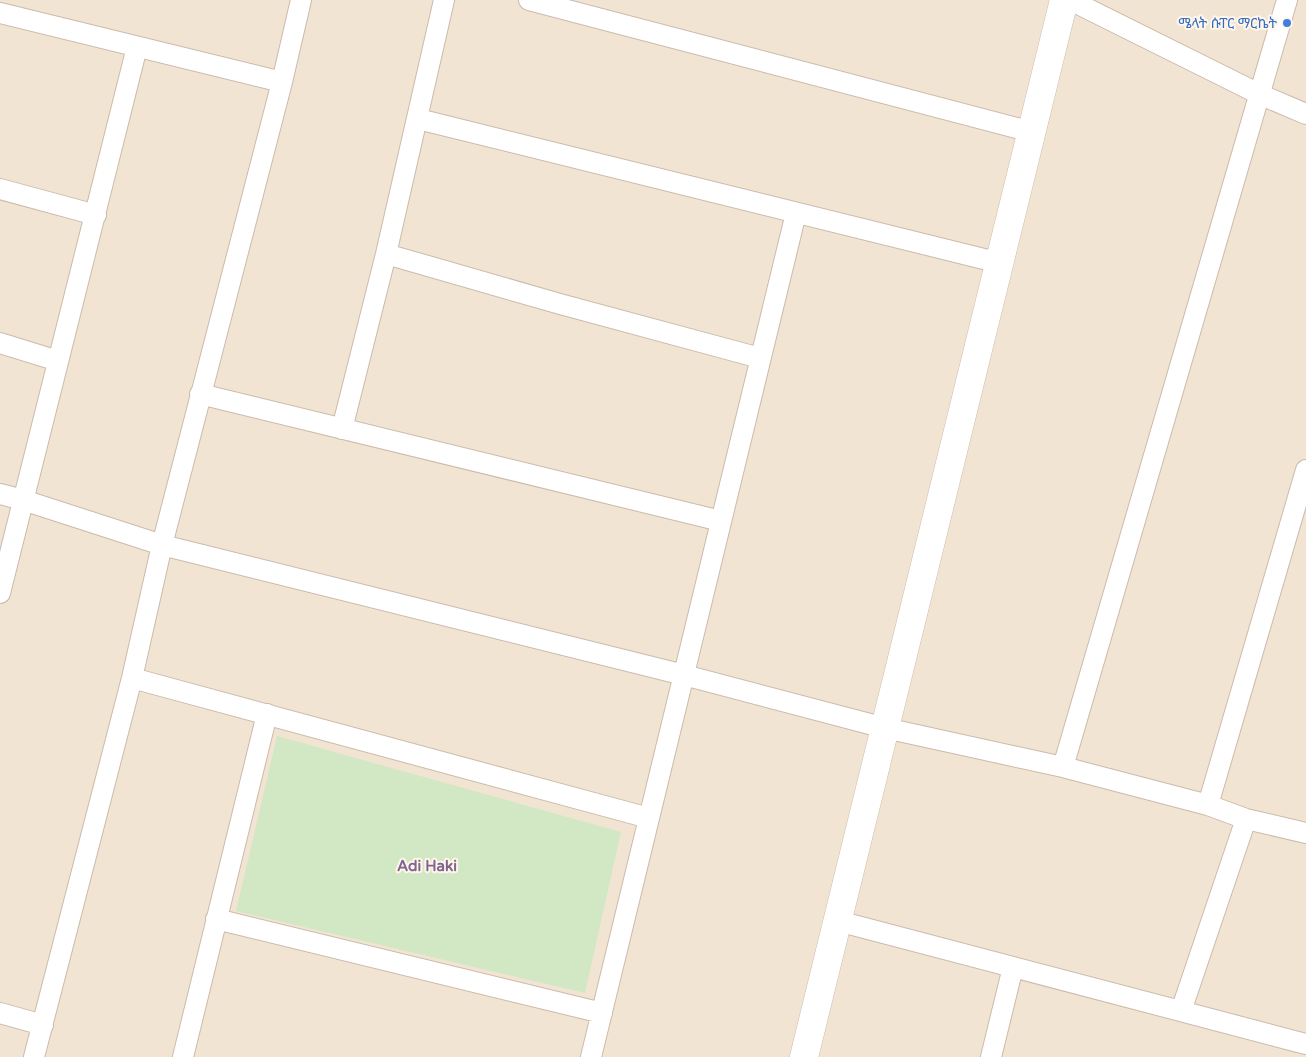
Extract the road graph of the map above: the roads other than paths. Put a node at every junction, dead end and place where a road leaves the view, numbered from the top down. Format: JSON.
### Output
{"nodes":[{"id":1,"x":301,"y":0,"type":"edge"},
{"id":2,"x":444,"y":0,"type":"edge"},
{"id":3,"x":529,"y":0,"type":"edge"},
{"id":4,"x":1064,"y":0,"type":"edge"},
{"id":5,"x":1070,"y":0,"type":"edge"},
{"id":6,"x":1287,"y":0,"type":"edge"},
{"id":7,"x":0,"y":13,"type":"edge"},
{"id":8,"x":137,"y":47,"type":"junction"},
{"id":9,"x":282,"y":82,"type":"junction"},
{"id":10,"x":1259,"y":94,"type":"junction"},
{"id":11,"x":1306,"y":114,"type":"edge"},
{"id":12,"x":418,"y":119,"type":"junction"},
{"id":13,"x":1032,"y":132,"type":"junction"},
{"id":14,"x":0,"y":188,"type":"edge"},
{"id":15,"x":796,"y":213,"type":"junction"},
{"id":16,"x":96,"y":215,"type":"junction"},
{"id":17,"x":386,"y":254,"type":"junction"},
{"id":18,"x":1000,"y":263,"type":"junction"},
{"id":19,"x":0,"y":343,"type":"edge"},
{"id":20,"x":760,"y":358,"type":"junction"},
{"id":21,"x":58,"y":361,"type":"junction"},
{"id":22,"x":200,"y":394,"type":"junction"},
{"id":23,"x":342,"y":429,"type":"junction"},
{"id":24,"x":1306,"y":470,"type":"edge"},
{"id":25,"x":0,"y":494,"type":"edge"},
{"id":26,"x":23,"y":500,"type":"junction"},
{"id":27,"x":1300,"y":512,"type":"edge"},
{"id":28,"x":721,"y":521,"type":"junction"},
{"id":29,"x":162,"y":544,"type":"junction"},
{"id":30,"x":0,"y":592,"type":"edge"},
{"id":31,"x":684,"y":675,"type":"junction"},
{"id":32,"x":132,"y":678,"type":"junction"},
{"id":33,"x":267,"y":714,"type":"junction"},
{"id":34,"x":886,"y":728,"type":"junction"},
{"id":35,"x":1063,"y":767,"type":"junction"},
{"id":36,"x":1208,"y":805,"type":"junction"},
{"id":37,"x":649,"y":818,"type":"junction"},
{"id":38,"x":1246,"y":818,"type":"junction"},
{"id":39,"x":1306,"y":833,"type":"edge"},
{"id":40,"x":216,"y":919,"type":"junction"},
{"id":41,"x":838,"y":921,"type":"junction"},
{"id":42,"x":1013,"y":967,"type":"junction"},
{"id":43,"x":1181,"y":1011,"type":"junction"},
{"id":44,"x":0,"y":1013,"type":"edge"},
{"id":45,"x":602,"y":1013,"type":"junction"},
{"id":46,"x":43,"y":1025,"type":"junction"},
{"id":47,"x":1306,"y":1044,"type":"edge"},
{"id":48,"x":34,"y":1057,"type":"edge"},
{"id":49,"x":183,"y":1057,"type":"edge"},
{"id":50,"x":591,"y":1057,"type":"edge"},
{"id":51,"x":804,"y":1057,"type":"edge"},
{"id":52,"x":991,"y":1057,"type":"edge"}],
"edges":[{"from":1,"to":9,"type":"street"},
{"from":2,"to":12,"type":"street"},
{"from":3,"to":13,"type":"street"},
{"from":4,"to":13,"type":"street"},
{"from":5,"to":10,"type":"street"},
{"from":6,"to":10,"type":"street"},
{"from":7,"to":8,"type":"street"},
{"from":8,"to":9,"type":"street"},
{"from":8,"to":16,"type":"street"},
{"from":9,"to":22,"type":"street"},
{"from":10,"to":11,"type":"street"},
{"from":10,"to":35,"type":"street"},
{"from":12,"to":15,"type":"street"},
{"from":12,"to":17,"type":"street"},
{"from":13,"to":18,"type":"street"},
{"from":14,"to":16,"type":"street"},
{"from":15,"to":18,"type":"street"},
{"from":15,"to":20,"type":"street"},
{"from":16,"to":21,"type":"street"},
{"from":17,"to":20,"type":"street"},
{"from":17,"to":23,"type":"street"},
{"from":18,"to":34,"type":"street"},
{"from":19,"to":21,"type":"street"},
{"from":20,"to":28,"type":"street"},
{"from":21,"to":26,"type":"street"},
{"from":22,"to":23,"type":"street"},
{"from":22,"to":29,"type":"street"},
{"from":23,"to":28,"type":"street"},
{"from":24,"to":27,"type":"street"},
{"from":25,"to":26,"type":"street"},
{"from":26,"to":29,"type":"street"},
{"from":26,"to":30,"type":"street"},
{"from":27,"to":36,"type":"street"},
{"from":28,"to":31,"type":"street"},
{"from":29,"to":31,"type":"street"},
{"from":29,"to":32,"type":"street"},
{"from":31,"to":34,"type":"street"},
{"from":31,"to":37,"type":"street"},
{"from":32,"to":33,"type":"street"},
{"from":32,"to":46,"type":"street"},
{"from":33,"to":37,"type":"street"},
{"from":33,"to":40,"type":"street"},
{"from":34,"to":35,"type":"street"},
{"from":34,"to":41,"type":"street"},
{"from":35,"to":36,"type":"street"},
{"from":36,"to":38,"type":"street"},
{"from":37,"to":45,"type":"street"},
{"from":38,"to":39,"type":"street"},
{"from":38,"to":43,"type":"street"},
{"from":40,"to":45,"type":"street"},
{"from":40,"to":49,"type":"street"},
{"from":41,"to":42,"type":"street"},
{"from":41,"to":51,"type":"street"},
{"from":42,"to":43,"type":"street"},
{"from":42,"to":52,"type":"street"},
{"from":43,"to":47,"type":"street"},
{"from":44,"to":46,"type":"street"},
{"from":45,"to":50,"type":"street"},
{"from":46,"to":48,"type":"street"}]}
